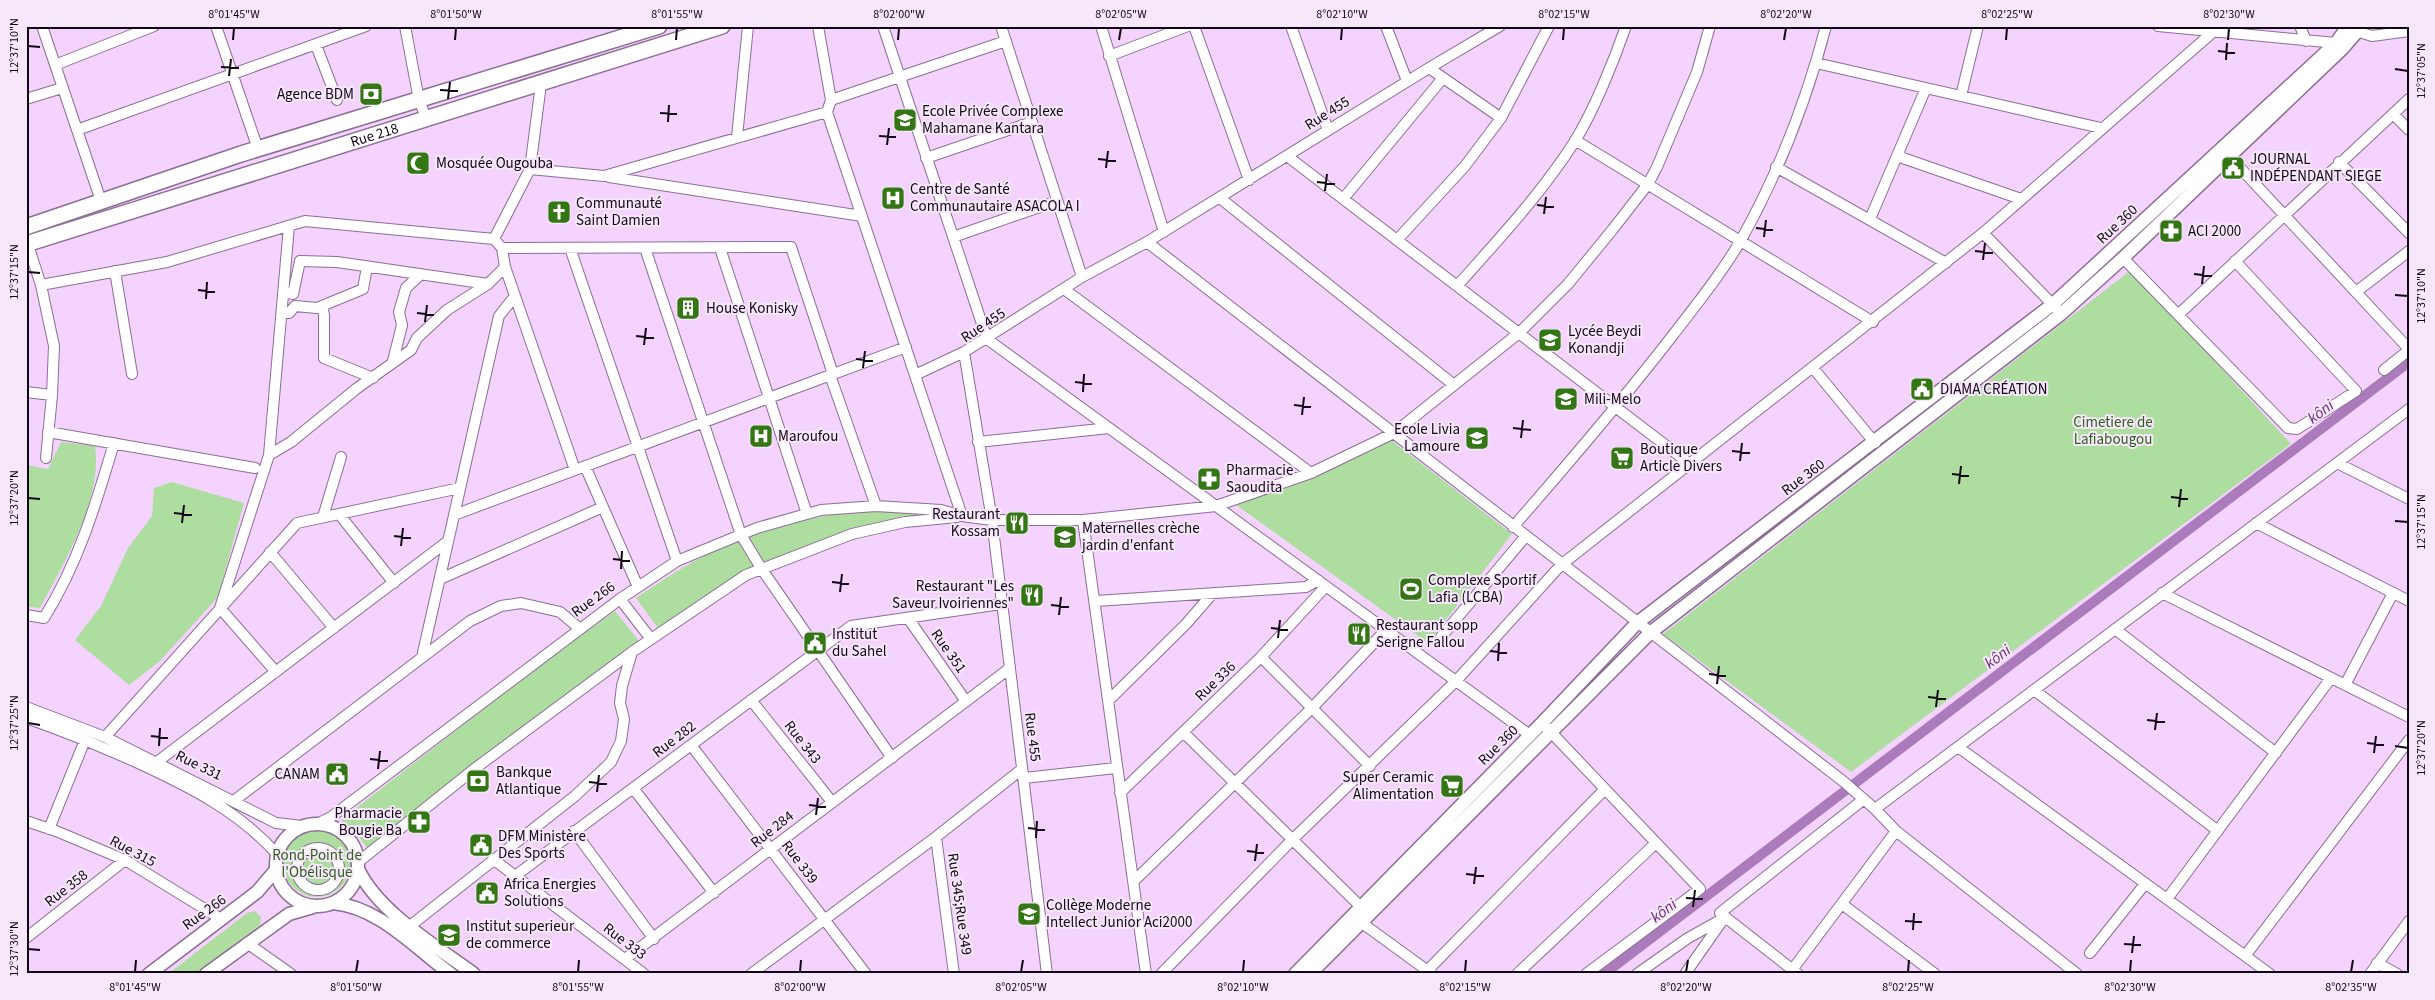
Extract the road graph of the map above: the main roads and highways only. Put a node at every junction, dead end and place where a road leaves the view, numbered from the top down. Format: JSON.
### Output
{"nodes":[{"id":1,"x":659,"y":26,"type":"edge"},
{"id":2,"x":722,"y":26,"type":"edge"},
{"id":3,"x":2356,"y":28,"type":"edge"},
{"id":4,"x":2339,"y":46,"type":"junction"},
{"id":5,"x":26,"y":227,"type":"edge"},
{"id":6,"x":27,"y":242,"type":"edge"},
{"id":7,"x":2057,"y":309,"type":"junction"},
{"id":8,"x":357,"y":866,"type":"junction"},
{"id":9,"x":275,"y":871,"type":"junction"},
{"id":10,"x":333,"y":903,"type":"junction"},
{"id":11,"x":317,"y":906,"type":"junction"},
{"id":12,"x":149,"y":974,"type":"edge"},
{"id":13,"x":206,"y":974,"type":"edge"},
{"id":14,"x":451,"y":974,"type":"edge"},
{"id":15,"x":474,"y":974,"type":"edge"},
{"id":16,"x":1296,"y":974,"type":"edge"},
{"id":17,"x":1310,"y":974,"type":"edge"}],
"edges":[{"from":1,"to":5,"type":"highway","name":"Rue 218"},
{"from":2,"to":6,"type":"highway","name":"Rue 218"},
{"from":3,"to":4,"type":"main road","name":"Rue 360"},
{"from":4,"to":7,"type":"main road","name":"Rue 360"},
{"from":4,"to":7,"type":"main road","name":"Rue 360"},
{"from":7,"to":16,"type":"main road","name":"Rue 360"},
{"from":7,"to":17,"type":"main road","name":"Rue 360"},
{"from":8,"to":9,"type":"main road"},
{"from":8,"to":10,"type":"main road"},
{"from":8,"to":15,"type":"main road"},
{"from":9,"to":11,"type":"main road"},
{"from":9,"to":12,"type":"main road","name":"Rue 266"},
{"from":10,"to":11,"type":"main road"},
{"from":10,"to":14,"type":"main road"},
{"from":11,"to":13,"type":"main road"}]}
